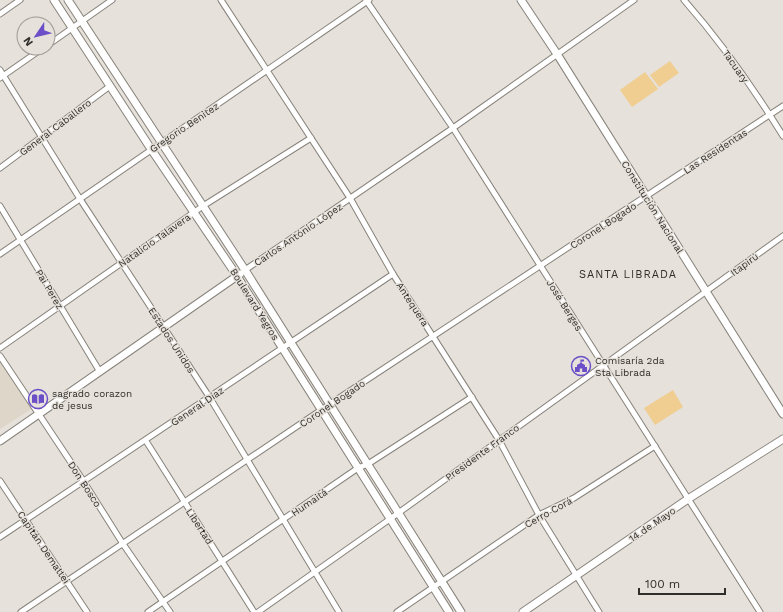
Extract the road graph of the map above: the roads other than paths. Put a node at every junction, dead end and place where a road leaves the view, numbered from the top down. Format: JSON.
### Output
{"nodes":[{"id":1,"x":20,"y":0,"type":"edge"},
{"id":2,"x":54,"y":0,"type":"edge"},
{"id":3,"x":68,"y":0,"type":"edge"},
{"id":4,"x":112,"y":0,"type":"edge"},
{"id":5,"x":221,"y":0,"type":"edge"},
{"id":6,"x":367,"y":0,"type":"edge"},
{"id":7,"x":521,"y":0,"type":"edge"},
{"id":8,"x":634,"y":0,"type":"edge"},
{"id":9,"x":684,"y":0,"type":"edge"},
{"id":10,"x":0,"y":14,"type":"edge"},
{"id":11,"x":81,"y":20,"type":"junction"},
{"id":12,"x":72,"y":28,"type":"junction"},
{"id":13,"x":56,"y":39,"type":"edge"},
{"id":14,"x":557,"y":54,"type":"junction"},
{"id":15,"x":32,"y":56,"type":"edge"},
{"id":16,"x":0,"y":70,"type":"edge"},
{"id":17,"x":267,"y":70,"type":"junction"},
{"id":18,"x":2,"y":77,"type":"edge"},
{"id":19,"x":110,"y":86,"type":"junction"},
{"id":20,"x":783,"y":106,"type":"edge"},
{"id":21,"x":770,"y":115,"type":"junction"},
{"id":22,"x":454,"y":128,"type":"junction"},
{"id":23,"x":783,"y":136,"type":"edge"},
{"id":24,"x":42,"y":138,"type":"junction"},
{"id":25,"x":311,"y":138,"type":"junction"},
{"id":26,"x":161,"y":143,"type":"junction"},
{"id":27,"x":151,"y":149,"type":"junction"},
{"id":28,"x":0,"y":168,"type":"edge"},
{"id":29,"x":646,"y":196,"type":"junction"},
{"id":30,"x":350,"y":198,"type":"junction"},
{"id":31,"x":80,"y":199,"type":"junction"},
{"id":32,"x":0,"y":206,"type":"edge"},
{"id":33,"x":203,"y":206,"type":"junction"},
{"id":34,"x":195,"y":212,"type":"junction"},
{"id":35,"x":783,"y":236,"type":"edge"},
{"id":36,"x":20,"y":240,"type":"junction"},
{"id":37,"x":0,"y":254,"type":"edge"},
{"id":38,"x":122,"y":263,"type":"junction"},
{"id":39,"x":541,"y":266,"type":"junction"},
{"id":40,"x":245,"y":270,"type":"junction"},
{"id":41,"x":394,"y":274,"type":"junction"},
{"id":42,"x":237,"y":276,"type":"junction"},
{"id":43,"x":706,"y":292,"type":"junction"},
{"id":44,"x":60,"y":306,"type":"junction"},
{"id":45,"x":164,"y":328,"type":"junction"},
{"id":46,"x":434,"y":336,"type":"junction"},
{"id":47,"x":291,"y":343,"type":"junction"},
{"id":48,"x":0,"y":348,"type":"edge"},
{"id":49,"x":283,"y":349,"type":"junction"},
{"id":50,"x":0,"y":356,"type":"edge"},
{"id":51,"x":604,"y":365,"type":"junction"},
{"id":52,"x":100,"y":372,"type":"junction"},
{"id":53,"x":472,"y":397,"type":"junction"},
{"id":54,"x":210,"y":398,"type":"junction"},
{"id":55,"x":330,"y":404,"type":"junction"},
{"id":56,"x":322,"y":410,"type":"junction"},
{"id":57,"x":39,"y":414,"type":"junction"},
{"id":58,"x":783,"y":414,"type":"edge"},
{"id":59,"x":783,"y":439,"type":"edge"},
{"id":60,"x":146,"y":440,"type":"junction"},
{"id":61,"x":499,"y":440,"type":"junction"},
{"id":62,"x":0,"y":441,"type":"edge"},
{"id":63,"x":655,"y":446,"type":"junction"},
{"id":64,"x":248,"y":460,"type":"junction"},
{"id":65,"x":368,"y":464,"type":"junction"},
{"id":66,"x":358,"y":468,"type":"junction"},
{"id":67,"x":0,"y":481,"type":"edge"},
{"id":68,"x":84,"y":482,"type":"junction"},
{"id":69,"x":688,"y":499,"type":"junction"},
{"id":70,"x":184,"y":502,"type":"junction"},
{"id":71,"x":398,"y":513,"type":"junction"},
{"id":72,"x":539,"y":515,"type":"junction"},
{"id":73,"x":390,"y":519,"type":"junction"},
{"id":74,"x":26,"y":520,"type":"junction"},
{"id":75,"x":283,"y":520,"type":"junction"},
{"id":76,"x":0,"y":537,"type":"edge"},
{"id":77,"x":123,"y":544,"type":"junction"},
{"id":78,"x":222,"y":561,"type":"junction"},
{"id":79,"x":314,"y":572,"type":"junction"},
{"id":80,"x":575,"y":576,"type":"junction"},
{"id":81,"x":67,"y":581,"type":"junction"},
{"id":82,"x":442,"y":581,"type":"junction"},
{"id":83,"x":433,"y":587,"type":"junction"},
{"id":84,"x":163,"y":602,"type":"junction"},
{"id":85,"x":21,"y":612,"type":"edge"},
{"id":86,"x":87,"y":612,"type":"edge"},
{"id":87,"x":148,"y":612,"type":"edge"},
{"id":88,"x":170,"y":612,"type":"edge"},
{"id":89,"x":254,"y":612,"type":"edge"},
{"id":90,"x":258,"y":612,"type":"edge"},
{"id":91,"x":339,"y":612,"type":"edge"},
{"id":92,"x":397,"y":612,"type":"edge"},
{"id":93,"x":449,"y":612,"type":"edge"},
{"id":94,"x":461,"y":612,"type":"edge"},
{"id":95,"x":524,"y":612,"type":"edge"},
{"id":96,"x":599,"y":612,"type":"edge"},
{"id":97,"x":760,"y":612,"type":"edge"}],
"edges":[{"from":1,"to":10,"type":"street"},
{"from":2,"to":12,"type":"main road","name":"Boulevard Yegros"},
{"from":3,"to":11,"type":"main road","name":"Boulevard Yegros"},
{"from":4,"to":11,"type":"street"},
{"from":5,"to":17,"type":"street","name":"Antequera"},
{"from":6,"to":17,"type":"street","name":"Gregorio Benitez"},
{"from":6,"to":22,"type":"street","name":"José Berges"},
{"from":7,"to":14,"type":"main road","name":"Constitución Nacional"},
{"from":8,"to":14,"type":"street","name":"Carlos António López"},
{"from":9,"to":21,"type":"street","name":"Tacuary"},
{"from":11,"to":12,"type":"street"},
{"from":11,"to":26,"type":"main road","name":"Boulevard Yegros"},
{"from":12,"to":13,"type":"street"},
{"from":12,"to":19,"type":"main road","name":"Boulevard Yegros"},
{"from":14,"to":22,"type":"street","name":"Carlos António López"},
{"from":14,"to":29,"type":"main road","name":"Constitución Nacional"},
{"from":15,"to":18,"type":"street"},
{"from":16,"to":18,"type":"street","name":"Estados Unidos"},
{"from":17,"to":25,"type":"street","name":"Antequera"},
{"from":17,"to":26,"type":"street","name":"Gregorio Benitez"},
{"from":18,"to":24,"type":"street","name":"Estados Unidos"},
{"from":19,"to":24,"type":"street","name":"General Caballero"},
{"from":19,"to":27,"type":"main road","name":"Boulevard Yegros"},
{"from":20,"to":21,"type":"street","name":"Las Residentas"},
{"from":21,"to":23,"type":"street","name":"Tacuary"},
{"from":21,"to":29,"type":"street","name":"Las Residentas"},
{"from":22,"to":30,"type":"street","name":"Carlos António López"},
{"from":22,"to":39,"type":"street","name":"José Berges"},
{"from":24,"to":28,"type":"street","name":"General Caballero"},
{"from":24,"to":31,"type":"street","name":"Estados Unidos"},
{"from":25,"to":30,"type":"street","name":"Antequera"},
{"from":25,"to":33,"type":"street","name":"Natalicio Talavera"},
{"from":26,"to":27,"type":"street","name":"Gregorio Benitez"},
{"from":26,"to":33,"type":"main road","name":"Boulevard Yegros"},
{"from":27,"to":31,"type":"street","name":"Gregorio Benitez"},
{"from":27,"to":34,"type":"main road","name":"Boulevard Yegros"},
{"from":29,"to":39,"type":"street","name":"Coronel Bogado"},
{"from":29,"to":43,"type":"main road","name":"Constitución Nacional"},
{"from":30,"to":40,"type":"street","name":"Carlos António López"},
{"from":30,"to":41,"type":"street","name":"Antequera"},
{"from":31,"to":36,"type":"street","name":"Gregorio Benitez"},
{"from":31,"to":38,"type":"street","name":"Estados Unidos"},
{"from":32,"to":36,"type":"street","name":"Pai Perez"},
{"from":33,"to":34,"type":"street","name":"Natalicio Talavera"},
{"from":33,"to":40,"type":"main road","name":"Boulevard Yegros"},
{"from":34,"to":38,"type":"street","name":"Natalicio Talavera"},
{"from":34,"to":42,"type":"main road","name":"Boulevard Yegros"},
{"from":35,"to":43,"type":"street","name":"Itapirú"},
{"from":36,"to":37,"type":"street","name":"Gregorio Benitez"},
{"from":36,"to":44,"type":"street","name":"Pai Perez"},
{"from":38,"to":44,"type":"street","name":"Natalicio Talavera"},
{"from":38,"to":45,"type":"street","name":"Estados Unidos"},
{"from":39,"to":46,"type":"street","name":"Coronel Bogado"},
{"from":39,"to":51,"type":"street","name":"José Berges"},
{"from":40,"to":42,"type":"main road","name":"Carlos António López"},
{"from":40,"to":47,"type":"main road","name":"Boulevard Yegros"},
{"from":41,"to":46,"type":"street","name":"Antequera"},
{"from":41,"to":47,"type":"street","name":"General Díaz"},
{"from":42,"to":45,"type":"main road","name":"Carlos António López"},
{"from":42,"to":49,"type":"main road","name":"Boulevard Yegros"},
{"from":43,"to":51,"type":"street","name":"Presidente Franco"},
{"from":43,"to":58,"type":"main road","name":"Constitución Nacional"},
{"from":44,"to":48,"type":"street","name":"Natalicio Talavera"},
{"from":44,"to":52,"type":"street","name":"Pai Perez"},
{"from":45,"to":52,"type":"main road","name":"Carlos António López"},
{"from":45,"to":54,"type":"street","name":"Estados Unidos"},
{"from":46,"to":53,"type":"street","name":"Antequera"},
{"from":46,"to":55,"type":"street","name":"Coronel Bogado"},
{"from":47,"to":49,"type":"street","name":"General Díaz"},
{"from":47,"to":55,"type":"main road","name":"Boulevard Yegros"},
{"from":49,"to":54,"type":"street","name":"General Díaz"},
{"from":49,"to":56,"type":"main road","name":"Boulevard Yegros"},
{"from":50,"to":57,"type":"street","name":"Don Bosco"},
{"from":51,"to":61,"type":"street","name":"Presidente Franco"},
{"from":51,"to":63,"type":"street","name":"José Berges"},
{"from":52,"to":57,"type":"main road","name":"Carlos António López"},
{"from":53,"to":61,"type":"street","name":"Antequera"},
{"from":53,"to":65,"type":"street","name":"Humaitá"},
{"from":54,"to":60,"type":"street","name":"General Díaz"},
{"from":54,"to":64,"type":"street","name":"Estados Unidos"},
{"from":55,"to":56,"type":"street","name":"Coronel Bogado"},
{"from":55,"to":65,"type":"main road","name":"Boulevard Yegros"},
{"from":56,"to":64,"type":"street","name":"Coronel Bogado"},
{"from":56,"to":66,"type":"main road","name":"Boulevard Yegros"},
{"from":57,"to":62,"type":"main road","name":"Carlos António López"},
{"from":57,"to":68,"type":"street","name":"Don Bosco"},
{"from":59,"to":69,"type":"main road","name":"14 de Mayo"},
{"from":60,"to":68,"type":"street","name":"General Díaz"},
{"from":60,"to":70,"type":"street","name":"Libertad"},
{"from":61,"to":71,"type":"street","name":"Presidente Franco"},
{"from":61,"to":72,"type":"street","name":"Antequera"},
{"from":63,"to":69,"type":"street","name":"José Berges"},
{"from":63,"to":72,"type":"street","name":"Cerro Corá"},
{"from":64,"to":70,"type":"street","name":"Coronel Bogado"},
{"from":64,"to":75,"type":"street","name":"Estados Unidos"},
{"from":65,"to":66,"type":"street","name":"Humaitá"},
{"from":65,"to":71,"type":"main road","name":"Boulevard Yegros"},
{"from":66,"to":73,"type":"main road","name":"Boulevard Yegros"},
{"from":66,"to":75,"type":"street","name":"Humaitá"},
{"from":67,"to":74,"type":"street","name":"Capitán Demattei"},
{"from":68,"to":74,"type":"street","name":"General Díaz"},
{"from":68,"to":77,"type":"street","name":"Don Bosco"},
{"from":69,"to":80,"type":"main road","name":"14 de Mayo"},
{"from":69,"to":97,"type":"street","name":"José Berges"},
{"from":70,"to":77,"type":"street","name":"Coronel Bogado"},
{"from":70,"to":78,"type":"street","name":"Libertad"},
{"from":71,"to":73,"type":"street","name":"Presidente Franco"},
{"from":71,"to":82,"type":"main road","name":"Boulevard Yegros"},
{"from":72,"to":80,"type":"street","name":"Antequera"},
{"from":72,"to":82,"type":"street","name":"Cerro Corá"},
{"from":73,"to":79,"type":"street","name":"Presidente Franco"},
{"from":73,"to":83,"type":"main road","name":"Boulevard Yegros"},
{"from":74,"to":76,"type":"street","name":"General Díaz"},
{"from":74,"to":81,"type":"street","name":"Capitán Demattei"},
{"from":75,"to":78,"type":"street","name":"Humaitá"},
{"from":75,"to":79,"type":"street","name":"Estados Unidos"},
{"from":77,"to":81,"type":"street","name":"Coronel Bogado"},
{"from":77,"to":84,"type":"street","name":"Don Bosco"},
{"from":78,"to":84,"type":"street","name":"Humaitá"},
{"from":78,"to":89,"type":"street","name":"Libertad"},
{"from":79,"to":90,"type":"street","name":"Presidente Franco"},
{"from":79,"to":91,"type":"street","name":"Estados Unidos"},
{"from":80,"to":95,"type":"main road","name":"14 de Mayo"},
{"from":80,"to":96,"type":"street","name":"Antequera"},
{"from":81,"to":85,"type":"street","name":"Coronel Bogado"},
{"from":81,"to":86,"type":"street","name":"Capitán Demattei"},
{"from":82,"to":83,"type":"street","name":"Cerro Corá"},
{"from":82,"to":94,"type":"main road","name":"Boulevard Yegros"},
{"from":83,"to":92,"type":"street","name":"Cerro Corá"},
{"from":83,"to":93,"type":"main road","name":"Boulevard Yegros"},
{"from":84,"to":87,"type":"street","name":"Humaitá"},
{"from":84,"to":88,"type":"street","name":"Don Bosco"}]}
